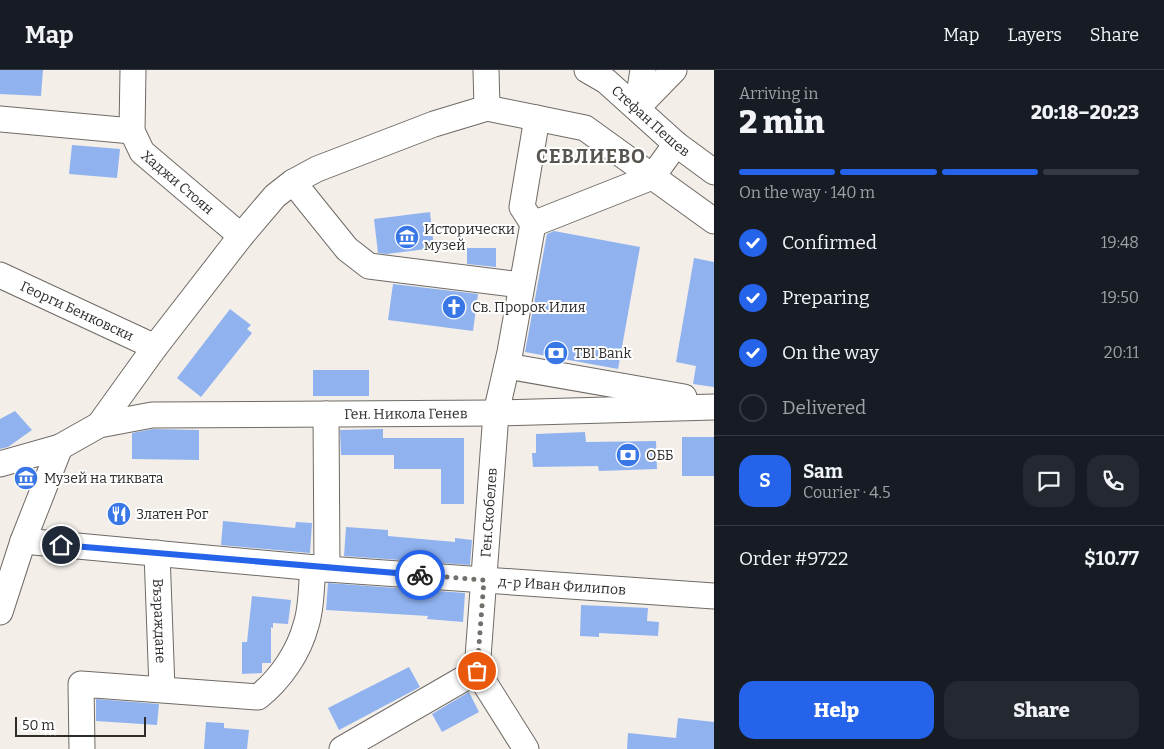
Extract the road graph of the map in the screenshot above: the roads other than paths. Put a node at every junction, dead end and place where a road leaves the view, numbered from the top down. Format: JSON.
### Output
{"nodes":[{"id":1,"x":133,"y":70,"type":"edge"},
{"id":2,"x":486,"y":70,"type":"edge"},
{"id":3,"x":587,"y":70,"type":"edge"},
{"id":4,"x":643,"y":70,"type":"edge"},
{"id":5,"x":674,"y":70,"type":"edge"},
{"id":6,"x":487,"y":108,"type":"junction"},
{"id":7,"x":637,"y":108,"type":"junction"},
{"id":8,"x":537,"y":118,"type":"junction"},
{"id":9,"x":0,"y":119,"type":"edge"},
{"id":10,"x":132,"y":131,"type":"junction"},
{"id":11,"x":676,"y":144,"type":"junction"},
{"id":12,"x":714,"y":172,"type":"edge"},
{"id":13,"x":652,"y":176,"type":"junction"},
{"id":14,"x":293,"y":182,"type":"junction"},
{"id":15,"x":714,"y":221,"type":"edge"},
{"id":16,"x":533,"y":224,"type":"junction"},
{"id":17,"x":241,"y":236,"type":"junction"},
{"id":18,"x":0,"y":275,"type":"edge"},
{"id":19,"x":521,"y":286,"type":"junction"},
{"id":20,"x":155,"y":347,"type":"junction"},
{"id":21,"x":509,"y":359,"type":"junction"},
{"id":22,"x":711,"y":407,"type":"edge"},
{"id":23,"x":496,"y":413,"type":"junction"},
{"id":24,"x":326,"y":414,"type":"junction"},
{"id":25,"x":100,"y":425,"type":"junction"},
{"id":26,"x":60,"y":447,"type":"junction"},
{"id":27,"x":0,"y":464,"type":"edge"},
{"id":28,"x":22,"y":541,"type":"junction"},
{"id":29,"x":157,"y":553,"type":"junction"},
{"id":30,"x":320,"y":568,"type":"junction"},
{"id":31,"x":484,"y":580,"type":"junction"},
{"id":32,"x":714,"y":596,"type":"edge"},
{"id":33,"x":0,"y":612,"type":"edge"},
{"id":34,"x":477,"y":671,"type":"junction"},
{"id":35,"x":162,"y":689,"type":"junction"},
{"id":36,"x":82,"y":749,"type":"edge"},
{"id":37,"x":342,"y":749,"type":"edge"},
{"id":38,"x":526,"y":749,"type":"edge"}],
"edges":[{"from":1,"to":10,"type":"street"},
{"from":2,"to":6,"type":"street"},
{"from":3,"to":7,"type":"street","name":"Стефан Пешев"},
{"from":4,"to":7,"type":"street"},
{"from":5,"to":7,"type":"street"},
{"from":6,"to":8,"type":"street"},
{"from":6,"to":14,"type":"street"},
{"from":7,"to":11,"type":"street","name":"Стефан Пешев"},
{"from":8,"to":13,"type":"street"},
{"from":8,"to":16,"type":"street"},
{"from":9,"to":10,"type":"street"},
{"from":10,"to":17,"type":"street","name":"Хаджи Стоян"},
{"from":11,"to":12,"type":"street","name":"Стефан Пешев"},
{"from":11,"to":13,"type":"street"},
{"from":13,"to":15,"type":"street"},
{"from":13,"to":16,"type":"street"},
{"from":14,"to":17,"type":"street"},
{"from":14,"to":19,"type":"street"},
{"from":16,"to":19,"type":"street","name":"Ген.Скобелев"},
{"from":17,"to":20,"type":"street"},
{"from":18,"to":20,"type":"street","name":"Георги Бенковски"},
{"from":19,"to":21,"type":"street","name":"Ген.Скобелев"},
{"from":20,"to":25,"type":"street"},
{"from":21,"to":22,"type":"street"},
{"from":21,"to":23,"type":"street","name":"Ген.Скобелев"},
{"from":22,"to":23,"type":"street","name":"Ген. Никола Генев"},
{"from":23,"to":24,"type":"street","name":"Ген. Никола Генев"},
{"from":23,"to":31,"type":"street","name":"Ген.Скобелев"},
{"from":24,"to":25,"type":"street","name":"Ген. Никола Генев"},
{"from":24,"to":30,"type":"street"},
{"from":25,"to":26,"type":"street"},
{"from":26,"to":27,"type":"street"},
{"from":26,"to":28,"type":"street"},
{"from":28,"to":29,"type":"street","name":"д-р Иван Филипов"},
{"from":28,"to":33,"type":"street"},
{"from":29,"to":30,"type":"street","name":"д-р Иван Филипов"},
{"from":29,"to":35,"type":"street","name":"Възраждане"},
{"from":30,"to":31,"type":"street","name":"д-р Иван Филипов"},
{"from":30,"to":35,"type":"street"},
{"from":31,"to":32,"type":"street","name":"д-р Иван Филипов"},
{"from":31,"to":34,"type":"street","name":"Ген.Скобелев"},
{"from":34,"to":37,"type":"street"},
{"from":34,"to":38,"type":"street"},
{"from":35,"to":36,"type":"street"}]}
